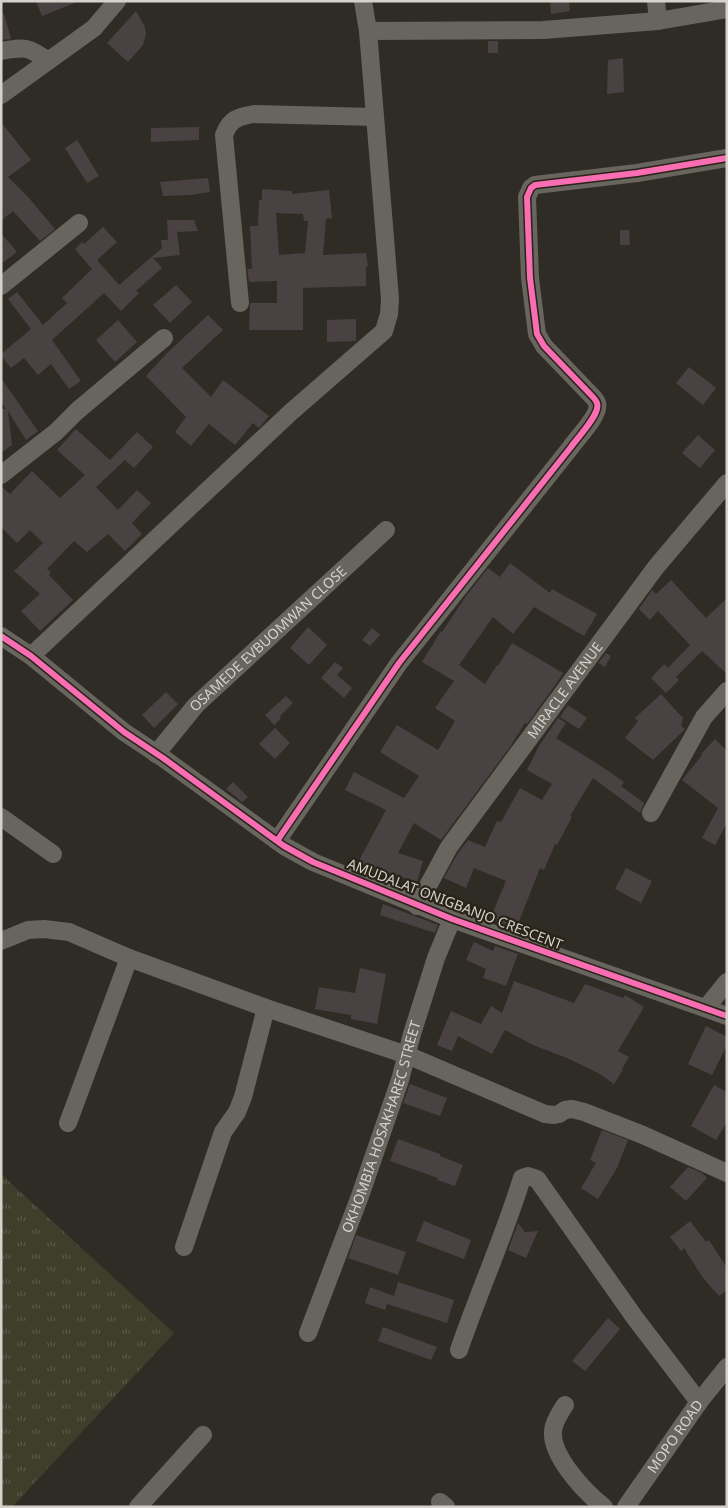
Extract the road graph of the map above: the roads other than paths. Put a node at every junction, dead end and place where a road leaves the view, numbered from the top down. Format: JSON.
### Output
{"nodes":[{"id":1,"x":117,"y":1,"type":"edge"},
{"id":2,"x":363,"y":1,"type":"edge"},
{"id":3,"x":656,"y":1,"type":"edge"},
{"id":4,"x":727,"y":9,"type":"edge"},
{"id":5,"x":658,"y":21,"type":"junction"},
{"id":6,"x":368,"y":31,"type":"junction"},
{"id":7,"x":1,"y":51,"type":"edge"},
{"id":8,"x":48,"y":61,"type":"junction"},
{"id":9,"x":1,"y":95,"type":"edge"},
{"id":10,"x":376,"y":117,"type":"junction"},
{"id":11,"x":727,"y":158,"type":"edge"},
{"id":12,"x":79,"y":223,"type":"dead end"},
{"id":13,"x":1,"y":286,"type":"edge"},
{"id":14,"x":240,"y":303,"type":"dead end"},
{"id":15,"x":164,"y":338,"type":"dead end"},
{"id":16,"x":1,"y":475,"type":"edge"},
{"id":17,"x":727,"y":483,"type":"edge"},
{"id":18,"x":386,"y":530,"type":"dead end"},
{"id":19,"x":1,"y":636,"type":"edge"},
{"id":20,"x":32,"y":656,"type":"junction"},
{"id":21,"x":727,"y":691,"type":"edge"},
{"id":22,"x":156,"y":754,"type":"junction"},
{"id":23,"x":651,"y":813,"type":"dead end"},
{"id":24,"x":1,"y":817,"type":"edge"},
{"id":25,"x":277,"y":841,"type":"junction"},
{"id":26,"x":54,"y":854,"type":"dead end"},
{"id":27,"x":417,"y":906,"type":"junction"},
{"id":28,"x":452,"y":919,"type":"junction"},
{"id":29,"x":1,"y":941,"type":"edge"},
{"id":30,"x":130,"y":958,"type":"junction"},
{"id":31,"x":727,"y":982,"type":"edge"},
{"id":32,"x":266,"y":1008,"type":"junction"},
{"id":33,"x":706,"y":1008,"type":"junction"},
{"id":34,"x":727,"y":1016,"type":"edge"},
{"id":35,"x":407,"y":1054,"type":"junction"},
{"id":36,"x":68,"y":1123,"type":"dead end"},
{"id":37,"x":727,"y":1174,"type":"edge"},
{"id":38,"x":184,"y":1247,"type":"dead end"},
{"id":39,"x":308,"y":1333,"type":"dead end"},
{"id":40,"x":459,"y":1350,"type":"dead end"},
{"id":41,"x":727,"y":1367,"type":"edge"},
{"id":42,"x":699,"y":1402,"type":"junction"},
{"id":43,"x":565,"y":1405,"type":"dead end"},
{"id":44,"x":203,"y":1435,"type":"dead end"},
{"id":45,"x":138,"y":1507,"type":"edge"},
{"id":46,"x":604,"y":1507,"type":"edge"},
{"id":47,"x":626,"y":1507,"type":"edge"}],
"edges":[{"from":1,"to":8,"type":"street"},
{"from":2,"to":6,"type":"street"},
{"from":3,"to":5,"type":"street"},
{"from":4,"to":5,"type":"street"},
{"from":5,"to":6,"type":"street"},
{"from":6,"to":10,"type":"street"},
{"from":7,"to":8,"type":"street"},
{"from":8,"to":9,"type":"street"},
{"from":10,"to":14,"type":"street"},
{"from":10,"to":20,"type":"street"},
{"from":11,"to":25,"type":"street"},
{"from":12,"to":13,"type":"street"},
{"from":15,"to":16,"type":"street"},
{"from":17,"to":27,"type":"street","name":"MIRACLE AVENUE"},
{"from":18,"to":22,"type":"street","name":"OSAMEDE EVBUOMWAN CLOSE"},
{"from":19,"to":20,"type":"street","name":"AMUDALAT ONIGBANJO CRESCENT"},
{"from":20,"to":22,"type":"street","name":"AMUDALAT ONIGBANJO CRESCENT"},
{"from":21,"to":23,"type":"street"},
{"from":22,"to":25,"type":"street","name":"AMUDALAT ONIGBANJO CRESCENT"},
{"from":24,"to":26,"type":"street"},
{"from":25,"to":27,"type":"street","name":"AMUDALAT ONIGBANJO CRESCENT"},
{"from":27,"to":28,"type":"street","name":"AMUDALAT ONIGBANJO CRESCENT"},
{"from":28,"to":33,"type":"street","name":"AMUDALAT ONIGBANJO CRESCENT"},
{"from":28,"to":35,"type":"street","name":"OKHOMBIA HOSAKHAREC STREET"},
{"from":29,"to":30,"type":"street"},
{"from":30,"to":32,"type":"street"},
{"from":30,"to":36,"type":"street"},
{"from":31,"to":33,"type":"street"},
{"from":32,"to":35,"type":"street"},
{"from":32,"to":38,"type":"street"},
{"from":33,"to":34,"type":"street","name":"AMUDALAT ONIGBANJO CRESCENT"},
{"from":35,"to":37,"type":"street"},
{"from":35,"to":39,"type":"street","name":"OKHOMBIA HOSAKHAREC STREET"},
{"from":40,"to":42,"type":"street"},
{"from":41,"to":42,"type":"street","name":"MOPO ROAD"},
{"from":42,"to":47,"type":"street","name":"MOPO ROAD"},
{"from":43,"to":46,"type":"street"},
{"from":44,"to":45,"type":"street"}]}
